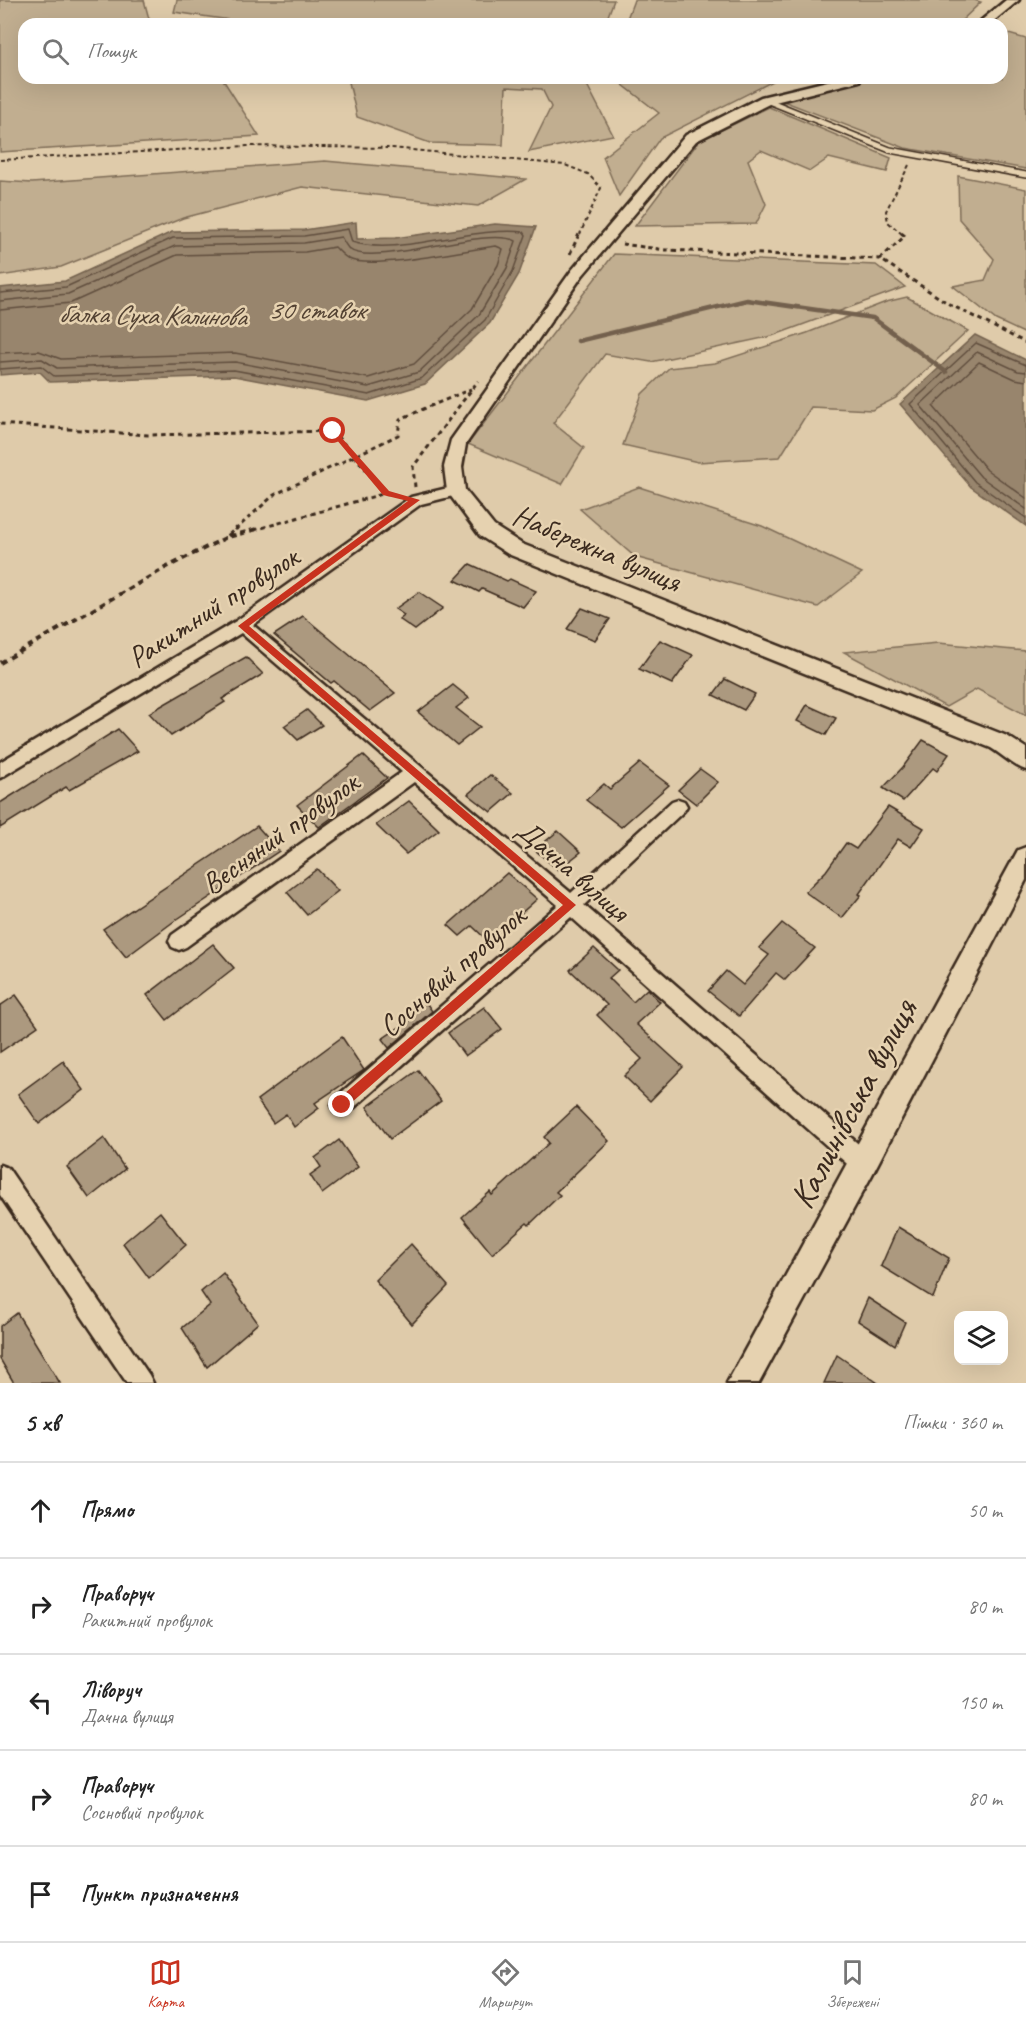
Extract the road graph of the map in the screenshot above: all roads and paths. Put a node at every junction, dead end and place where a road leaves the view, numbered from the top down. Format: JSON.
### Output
{"nodes":[{"id":1,"x":1013,"y":0,"type":"edge"},
{"id":2,"x":990,"y":18,"type":"edge"},
{"id":3,"x":831,"y":84,"type":"edge"},
{"id":4,"x":766,"y":100,"type":"junction"},
{"id":5,"x":890,"y":150,"type":"junction"},
{"id":6,"x":0,"y":160,"type":"edge"},
{"id":7,"x":1026,"y":176,"type":"edge"},
{"id":8,"x":603,"y":242,"type":"junction"},
{"id":9,"x":567,"y":260,"type":"dead end"},
{"id":10,"x":880,"y":260,"type":"junction"},
{"id":11,"x":1026,"y":343,"type":"edge"},
{"id":12,"x":479,"y":379,"type":"dead end"},
{"id":13,"x":472,"y":388,"type":"junction"},
{"id":14,"x":0,"y":424,"type":"edge"},
{"id":15,"x":353,"y":454,"type":"junction"},
{"id":16,"x":456,"y":491,"type":"junction"},
{"id":17,"x":386,"y":493,"type":"junction"},
{"id":18,"x":416,"y":500,"type":"junction"},
{"id":19,"x":225,"y":538,"type":"junction"},
{"id":20,"x":242,"y":626,"type":"junction"},
{"id":21,"x":0,"y":663,"type":"edge"},
{"id":22,"x":1026,"y":761,"type":"edge"},
{"id":23,"x":0,"y":771,"type":"edge"},
{"id":24,"x":415,"y":772,"type":"junction"},
{"id":25,"x":678,"y":806,"type":"dead end"},
{"id":26,"x":1026,"y":857,"type":"edge"},
{"id":27,"x":571,"y":905,"type":"junction"},
{"id":28,"x":179,"y":941,"type":"dead end"},
{"id":29,"x":342,"y":1105,"type":"dead end"},
{"id":30,"x":863,"y":1163,"type":"junction"},
{"id":31,"x":0,"y":1176,"type":"edge"},
{"id":32,"x":141,"y":1383,"type":"edge"},
{"id":33,"x":742,"y":1383,"type":"edge"}],
"edges":[{"from":1,"to":2,"type":"street"},
{"from":3,"to":4,"type":"street"},
{"from":4,"to":5,"type":"lane"},
{"from":4,"to":8,"type":"street"},
{"from":5,"to":7,"type":"lane"},
{"from":5,"to":10,"type":"path"},
{"from":6,"to":9,"type":"path"},
{"from":8,"to":10,"type":"path"},
{"from":8,"to":16,"type":"street"},
{"from":10,"to":11,"type":"path"},
{"from":12,"to":13,"type":"path"},
{"from":13,"to":15,"type":"path"},
{"from":13,"to":18,"type":"path"},
{"from":14,"to":15,"type":"path"},
{"from":15,"to":17,"type":"path"},
{"from":15,"to":19,"type":"path"},
{"from":16,"to":18,"type":"street","name":"Ракитний провулок"},
{"from":16,"to":22,"type":"street","name":"Набережна вулиця"},
{"from":17,"to":18,"type":"path"},
{"from":17,"to":19,"type":"path"},
{"from":18,"to":20,"type":"street","name":"Ракитний провулок"},
{"from":19,"to":21,"type":"path"},
{"from":20,"to":23,"type":"street","name":"Ракитний провулок"},
{"from":20,"to":24,"type":"street","name":"Дачна вулиця"},
{"from":24,"to":27,"type":"street","name":"Дачна вулиця"},
{"from":24,"to":28,"type":"street","name":"Весняний провулок"},
{"from":25,"to":27,"type":"street","name":"Сосновий провулок"},
{"from":26,"to":30,"type":"street","name":"Калинівська вулиця"},
{"from":27,"to":29,"type":"street","name":"Сосновий провулок"},
{"from":27,"to":30,"type":"street","name":"Дачна вулиця"},
{"from":30,"to":33,"type":"street","name":"Калинівська вулиця"},
{"from":31,"to":32,"type":"street"}]}
